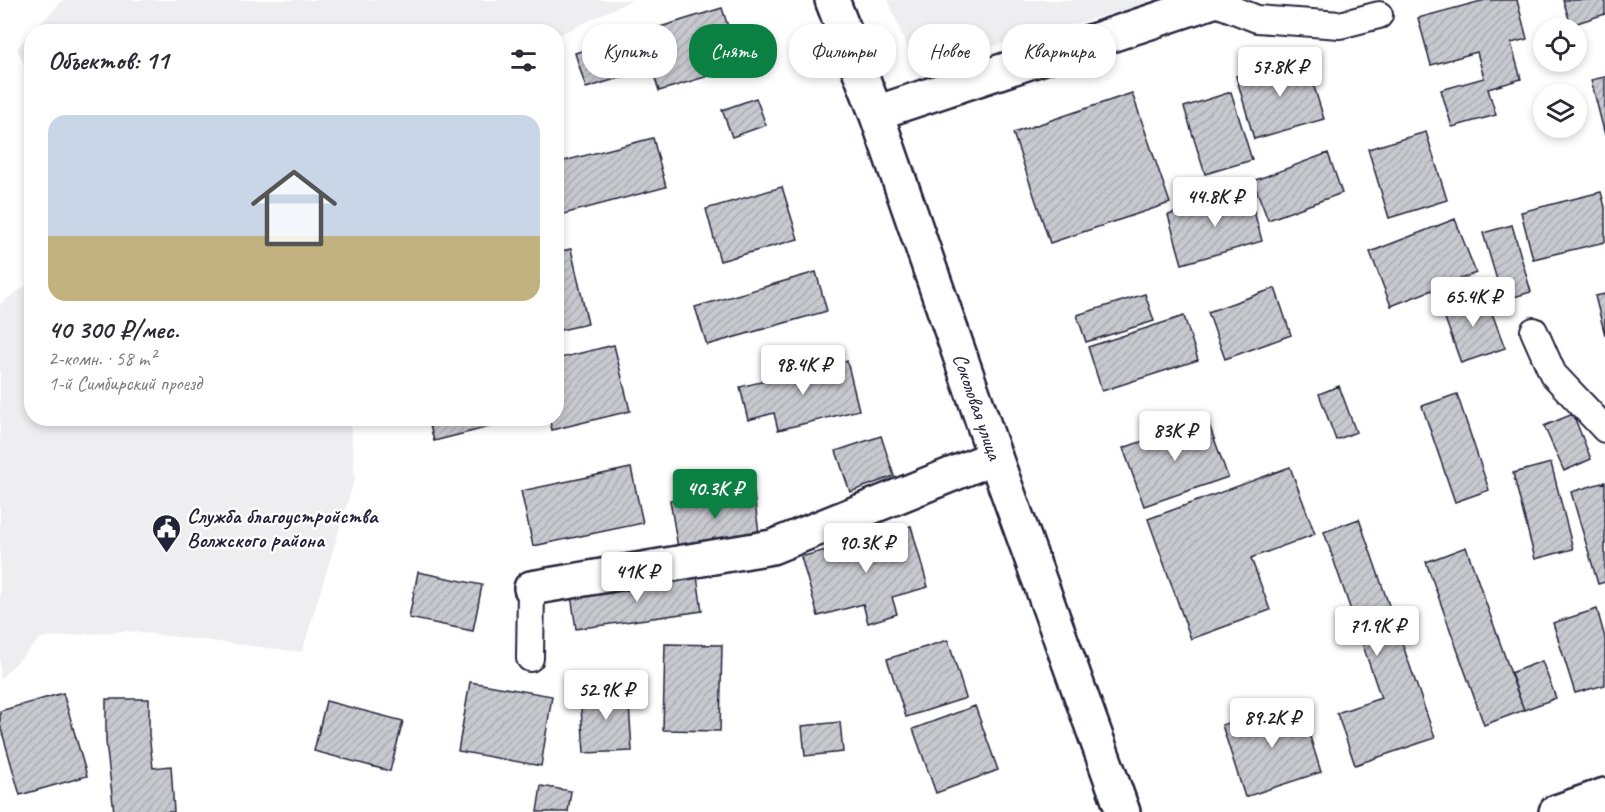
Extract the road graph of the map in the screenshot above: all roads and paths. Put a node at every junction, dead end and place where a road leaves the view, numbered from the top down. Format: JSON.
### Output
{"nodes":[{"id":1,"x":832,"y":0,"type":"edge"},
{"id":2,"x":1215,"y":1,"type":"edge"},
{"id":3,"x":1379,"y":15,"type":"dead end"},
{"id":4,"x":876,"y":113,"type":"junction"},
{"id":5,"x":1534,"y":331,"type":"dead end"},
{"id":6,"x":1605,"y":429,"type":"edge"},
{"id":7,"x":994,"y":457,"type":"junction"},
{"id":8,"x":531,"y":588,"type":"joint"},
{"id":9,"x":530,"y":658,"type":"dead end"},
{"id":10,"x":1605,"y":795,"type":"edge"},
{"id":11,"x":1123,"y":812,"type":"edge"},
{"id":12,"x":1556,"y":812,"type":"edge"}],
"edges":[{"from":1,"to":4,"type":"main road","name":"Соколовая улица"},
{"from":2,"to":3,"type":"lane"},
{"from":2,"to":4,"type":"main road"},
{"from":4,"to":7,"type":"main road","name":"Соколовая улица"},
{"from":5,"to":6,"type":"lane"},
{"from":7,"to":8,"type":"main road"},
{"from":7,"to":11,"type":"main road","name":"Соколовая улица"},
{"from":8,"to":9,"type":"lane"},
{"from":10,"to":12,"type":"main road"}]}
